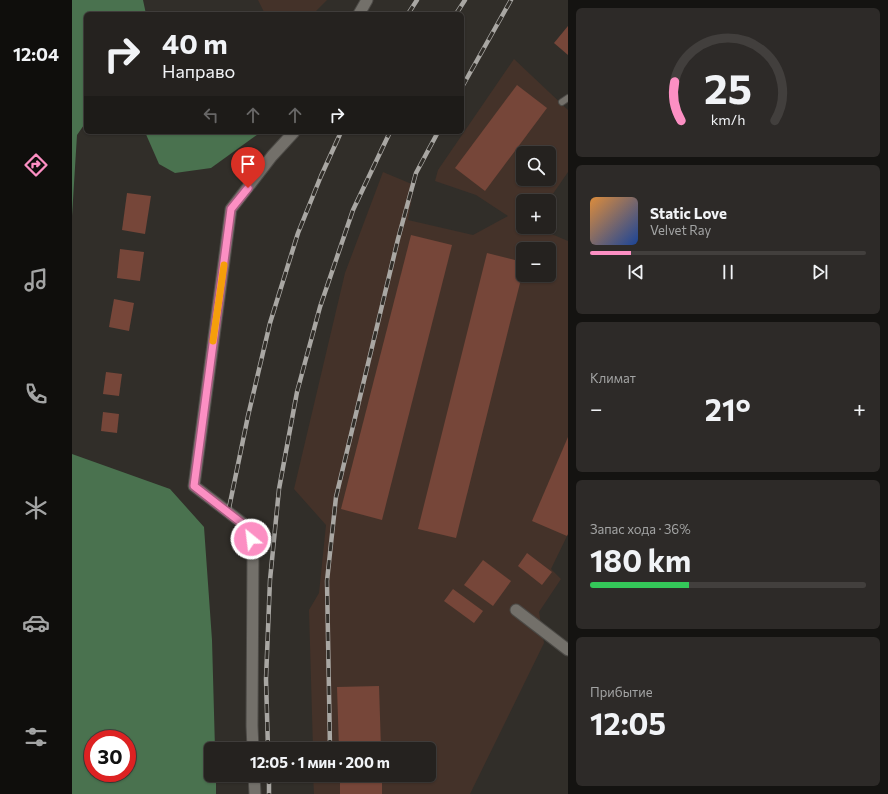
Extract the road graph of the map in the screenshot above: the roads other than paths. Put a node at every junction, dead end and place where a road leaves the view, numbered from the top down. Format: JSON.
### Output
{"nodes":[{"id":1,"x":367,"y":0,"type":"edge"},
{"id":2,"x":360,"y":12,"type":"edge"},
{"id":3,"x":568,"y":98,"type":"edge"},
{"id":4,"x":562,"y":102,"type":"dead end"},
{"id":5,"x":292,"y":134,"type":"edge"},
{"id":6,"x":516,"y":610,"type":"dead end"},
{"id":7,"x":568,"y":650,"type":"edge"},
{"id":8,"x":253,"y":742,"type":"edge"},
{"id":9,"x":254,"y":782,"type":"edge"},
{"id":10,"x":255,"y":794,"type":"edge"}],
"edges":[{"from":1,"to":2,"type":"street"},
{"from":3,"to":4,"type":"lane"},
{"from":5,"to":8,"type":"street"},
{"from":6,"to":7,"type":"street"},
{"from":9,"to":10,"type":"street"}]}
